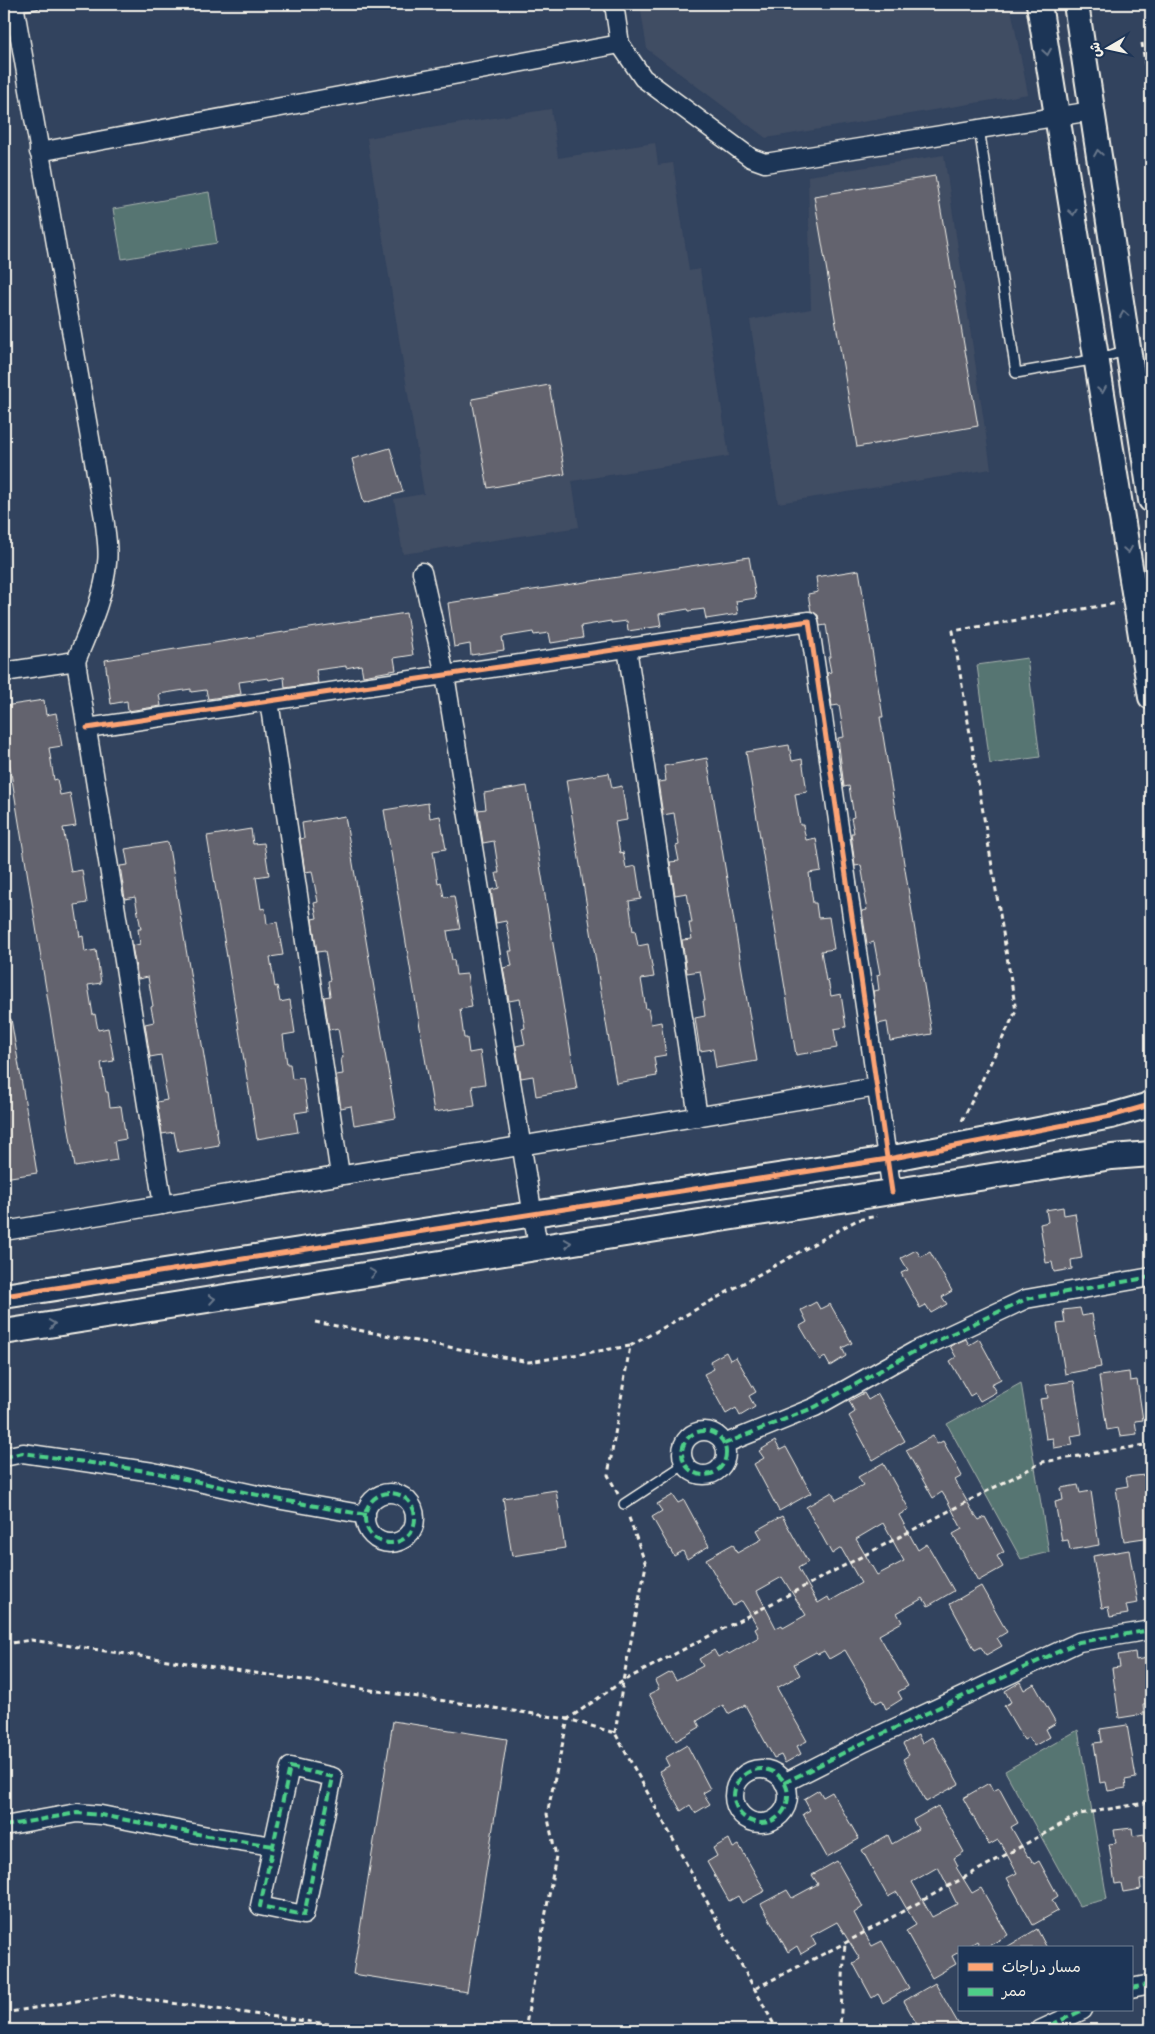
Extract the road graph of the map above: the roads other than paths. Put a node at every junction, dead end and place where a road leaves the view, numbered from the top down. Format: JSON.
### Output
{"nodes":[{"id":1,"x":35,"y":4,"type":"edge"},
{"id":2,"x":614,"y":4,"type":"edge"},
{"id":3,"x":1039,"y":4,"type":"edge"},
{"id":4,"x":1076,"y":4,"type":"edge"},
{"id":5,"x":14,"y":5,"type":"edge"},
{"id":6,"x":620,"y":44,"type":"junction"},
{"id":7,"x":1092,"y":111,"type":"junction"},
{"id":8,"x":1057,"y":116,"type":"junction"},
{"id":9,"x":979,"y":128,"type":"junction"},
{"id":10,"x":39,"y":152,"type":"junction"},
{"id":11,"x":1130,"y":350,"type":"junction"},
{"id":12,"x":1097,"y":359,"type":"junction"},
{"id":13,"x":1151,"y":500,"type":"edge"},
{"id":14,"x":422,"y":572,"type":"dead end"},
{"id":15,"x":627,"y":648,"type":"junction"},
{"id":16,"x":76,"y":661,"type":"junction"},
{"id":17,"x":4,"y":672,"type":"edge"},
{"id":18,"x":445,"y":675,"type":"junction"},
{"id":19,"x":1151,"y":697,"type":"edge"},
{"id":20,"x":269,"y":701,"type":"junction"},
{"id":21,"x":87,"y":728,"type":"junction"},
{"id":22,"x":877,"y":1087,"type":"junction"},
{"id":23,"x":1151,"y":1102,"type":"edge"},
{"id":24,"x":698,"y":1117,"type":"junction"},
{"id":25,"x":522,"y":1146,"type":"junction"},
{"id":26,"x":1151,"y":1154,"type":"edge"},
{"id":27,"x":888,"y":1159,"type":"junction"},
{"id":28,"x":340,"y":1176,"type":"junction"},
{"id":29,"x":889,"y":1203,"type":"junction"},
{"id":30,"x":163,"y":1205,"type":"junction"},
{"id":31,"x":533,"y":1214,"type":"junction"},
{"id":32,"x":4,"y":1231,"type":"edge"},
{"id":33,"x":538,"y":1247,"type":"junction"},
{"id":34,"x":1151,"y":1277,"type":"edge"},
{"id":35,"x":4,"y":1296,"type":"edge"},
{"id":36,"x":4,"y":1332,"type":"edge"},
{"id":37,"x":724,"y":1444,"type":"junction"},
{"id":38,"x":4,"y":1456,"type":"edge"},
{"id":39,"x":685,"y":1464,"type":"junction"},
{"id":40,"x":624,"y":1504,"type":"road end"},
{"id":41,"x":366,"y":1515,"type":"dead end"},
{"id":42,"x":1151,"y":1630,"type":"edge"},
{"id":43,"x":784,"y":1783,"type":"dead end"},
{"id":44,"x":4,"y":1826,"type":"edge"},
{"id":45,"x":273,"y":1846,"type":"junction"},
{"id":46,"x":1151,"y":1984,"type":"edge"},
{"id":47,"x":1132,"y":1988,"type":"edge"},
{"id":48,"x":1079,"y":2012,"type":"edge"},
{"id":49,"x":1040,"y":2030,"type":"edge"}],
"edges":[{"from":1,"to":5,"type":"lane"},
{"from":2,"to":6,"type":"street"},
{"from":3,"to":8,"type":"street","one_way":true},
{"from":4,"to":7,"type":"street"},
{"from":5,"to":10,"type":"street"},
{"from":6,"to":9,"type":"street"},
{"from":6,"to":10,"type":"street"},
{"from":7,"to":8,"type":"street"},
{"from":11,"to":7,"type":"street","one_way":true},
{"from":8,"to":9,"type":"street"},
{"from":8,"to":12,"type":"street","one_way":true},
{"from":9,"to":12,"type":"lane"},
{"from":10,"to":16,"type":"street"},
{"from":11,"to":12,"type":"lane"},
{"from":11,"to":13,"type":"street"},
{"from":12,"to":19,"type":"street","one_way":true},
{"from":14,"to":18,"type":"street"},
{"from":15,"to":18,"type":"street"},
{"from":15,"to":22,"type":"street"},
{"from":15,"to":24,"type":"street"},
{"from":16,"to":17,"type":"street"},
{"from":16,"to":21,"type":"street"},
{"from":18,"to":20,"type":"street"},
{"from":18,"to":25,"type":"street"},
{"from":20,"to":21,"type":"street"},
{"from":20,"to":28,"type":"street"},
{"from":21,"to":30,"type":"street"},
{"from":22,"to":24,"type":"street"},
{"from":22,"to":27,"type":"street"},
{"from":23,"to":27,"type":"street"},
{"from":24,"to":25,"type":"street"},
{"from":25,"to":28,"type":"street"},
{"from":25,"to":31,"type":"street"},
{"from":26,"to":29,"type":"street"},
{"from":27,"to":29,"type":"street"},
{"from":27,"to":31,"type":"street"},
{"from":28,"to":30,"type":"street"},
{"from":33,"to":29,"type":"street","one_way":true},
{"from":30,"to":32,"type":"street"},
{"from":31,"to":33,"type":"street"},
{"from":31,"to":35,"type":"street"},
{"from":36,"to":33,"type":"street","one_way":true},
{"from":34,"to":37,"type":"street"},
{"from":37,"to":39,"type":"street"},
{"from":37,"to":39,"type":"street"},
{"from":38,"to":41,"type":"street"},
{"from":39,"to":40,"type":"lane"},
{"from":42,"to":43,"type":"street"},
{"from":44,"to":45,"type":"street"},
{"from":45,"to":45,"type":"street"},
{"from":46,"to":47,"type":"street"},
{"from":48,"to":49,"type":"street"}]}
